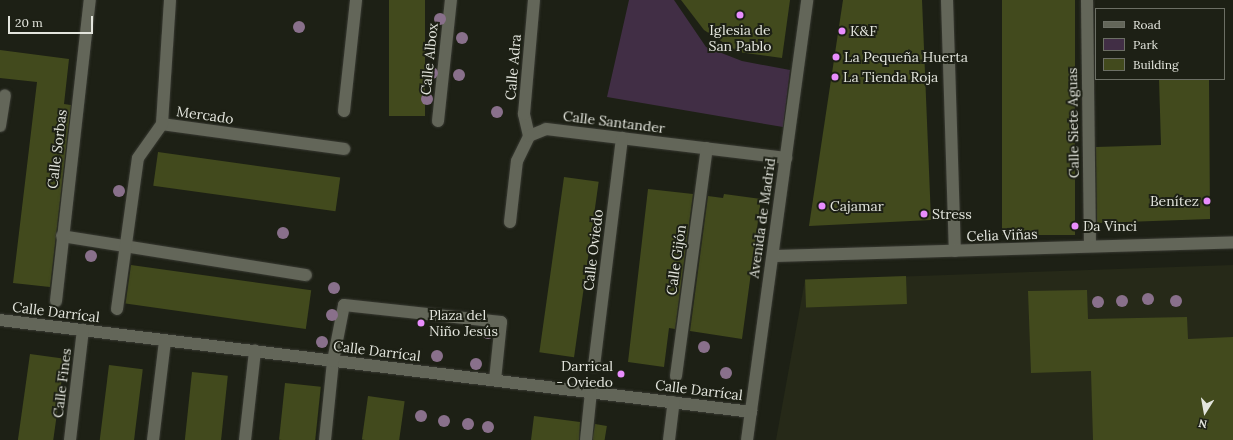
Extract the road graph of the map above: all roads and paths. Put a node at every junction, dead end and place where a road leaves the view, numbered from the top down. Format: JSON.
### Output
{"nodes":[{"id":1,"x":90,"y":0,"type":"edge"},
{"id":2,"x":170,"y":0,"type":"edge"},
{"id":3,"x":356,"y":0,"type":"edge"},
{"id":4,"x":451,"y":0,"type":"edge"},
{"id":5,"x":534,"y":0,"type":"edge"},
{"id":6,"x":807,"y":0,"type":"edge"},
{"id":7,"x":947,"y":0,"type":"edge"},
{"id":8,"x":1087,"y":0,"type":"edge"},
{"id":9,"x":4,"y":95,"type":"dead end"},
{"id":10,"x":344,"y":111,"type":"dead end"},
{"id":11,"x":438,"y":122,"type":"dead end"},
{"id":12,"x":162,"y":124,"type":"junction"},
{"id":13,"x":0,"y":126,"type":"edge"},
{"id":14,"x":529,"y":136,"type":"junction"},
{"id":15,"x":622,"y":138,"type":"junction"},
{"id":16,"x":706,"y":148,"type":"junction"},
{"id":17,"x":344,"y":150,"type":"dead end"},
{"id":18,"x":786,"y":158,"type":"junction"},
{"id":19,"x":510,"y":222,"type":"dead end"},
{"id":20,"x":62,"y":236,"type":"junction"},
{"id":21,"x":1233,"y":242,"type":"edge"},
{"id":22,"x":126,"y":245,"type":"junction"},
{"id":23,"x":1090,"y":246,"type":"junction"},
{"id":24,"x":955,"y":252,"type":"junction"},
{"id":25,"x":772,"y":256,"type":"junction"},
{"id":26,"x":306,"y":275,"type":"dead end"},
{"id":27,"x":56,"y":301,"type":"dead end"},
{"id":28,"x":117,"y":309,"type":"dead end"},
{"id":29,"x":0,"y":320,"type":"edge"},
{"id":30,"x":83,"y":330,"type":"junction"},
{"id":31,"x":165,"y":341,"type":"junction"},
{"id":32,"x":255,"y":351,"type":"junction"},
{"id":33,"x":333,"y":361,"type":"junction"},
{"id":34,"x":594,"y":366,"type":"dead end"},
{"id":35,"x":676,"y":376,"type":"dead end"},
{"id":36,"x":495,"y":380,"type":"junction"},
{"id":37,"x":591,"y":392,"type":"junction"},
{"id":38,"x":674,"y":402,"type":"junction"},
{"id":39,"x":751,"y":412,"type":"junction"},
{"id":40,"x":70,"y":440,"type":"edge"},
{"id":41,"x":153,"y":440,"type":"edge"},
{"id":42,"x":245,"y":440,"type":"edge"},
{"id":43,"x":325,"y":440,"type":"edge"},
{"id":44,"x":586,"y":440,"type":"edge"},
{"id":45,"x":669,"y":440,"type":"edge"},
{"id":46,"x":747,"y":440,"type":"edge"}],
"edges":[{"from":1,"to":20,"type":"street","name":"Calle Sorbas"},
{"from":2,"to":12,"type":"street","name":"Mercado"},
{"from":3,"to":10,"type":"street"},
{"from":4,"to":11,"type":"street","name":"Calle Albox"},
{"from":5,"to":14,"type":"street","name":"Calle Adra"},
{"from":6,"to":18,"type":"street","name":"Avenida de Madrid"},
{"from":7,"to":24,"type":"street"},
{"from":8,"to":23,"type":"street","name":"Calle Siete Aguas"},
{"from":9,"to":13,"type":"street"},
{"from":12,"to":17,"type":"street","name":"Mercado"},
{"from":12,"to":22,"type":"street"},
{"from":14,"to":15,"type":"street","name":"Calle Santander"},
{"from":14,"to":19,"type":"street"},
{"from":15,"to":16,"type":"street","name":"Calle Santander"},
{"from":15,"to":34,"type":"street","name":"Calle Oviedo"},
{"from":16,"to":18,"type":"street","name":"Calle Santander"},
{"from":16,"to":35,"type":"street","name":"Calle Gijón"},
{"from":18,"to":25,"type":"street","name":"Avenida de Madrid"},
{"from":20,"to":22,"type":"street"},
{"from":20,"to":27,"type":"street","name":"Calle Sorbas"},
{"from":21,"to":23,"type":"street","name":"Celia Viñas"},
{"from":22,"to":26,"type":"street"},
{"from":22,"to":28,"type":"street"},
{"from":23,"to":24,"type":"street","name":"Celia Viñas"},
{"from":24,"to":25,"type":"street","name":"Celia Viñas"},
{"from":25,"to":39,"type":"street","name":"Avenida de Madrid"},
{"from":29,"to":30,"type":"street","name":"Calle Darrícal"},
{"from":30,"to":31,"type":"street","name":"Calle Darrícal"},
{"from":30,"to":40,"type":"street","name":"Calle Fines"},
{"from":31,"to":32,"type":"street","name":"Calle Darrícal"},
{"from":31,"to":41,"type":"street"},
{"from":32,"to":33,"type":"street","name":"Calle Darrícal"},
{"from":32,"to":42,"type":"street"},
{"from":33,"to":36,"type":"street","name":"Calle Darrícal"},
{"from":33,"to":36,"type":"street"},
{"from":33,"to":43,"type":"street"},
{"from":36,"to":37,"type":"street","name":"Calle Darrícal"},
{"from":37,"to":38,"type":"street","name":"Calle Darrícal"},
{"from":37,"to":44,"type":"street"},
{"from":38,"to":39,"type":"street","name":"Calle Darrícal"},
{"from":38,"to":45,"type":"street"},
{"from":39,"to":46,"type":"street","name":"Avenida de Madrid"}]}
